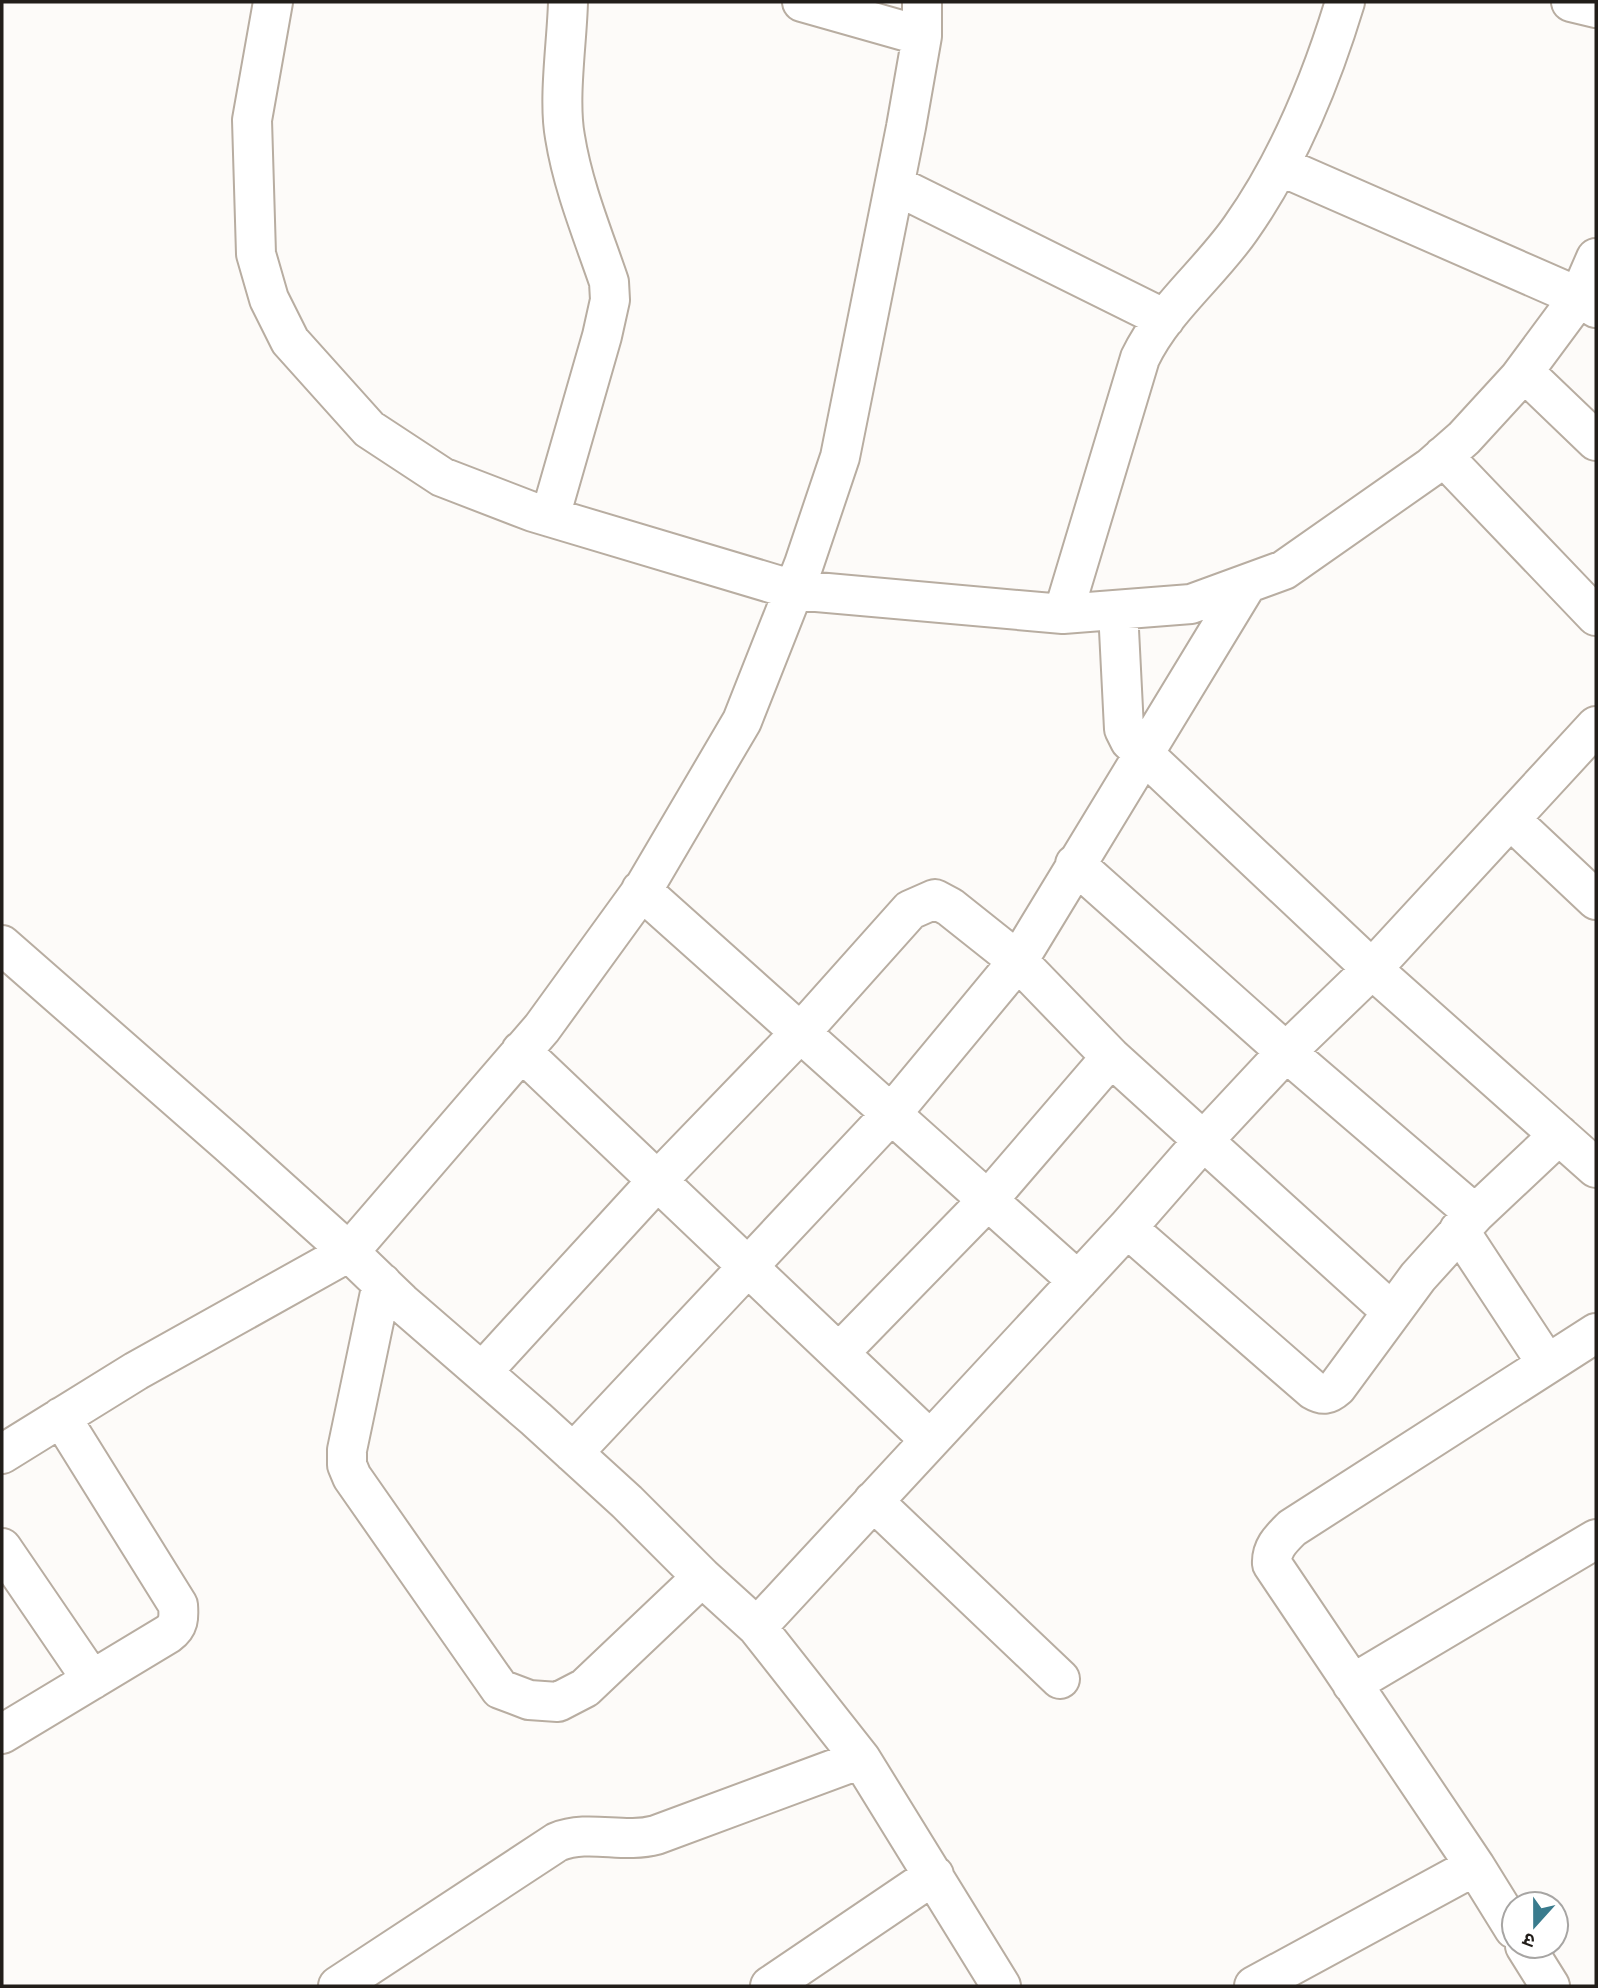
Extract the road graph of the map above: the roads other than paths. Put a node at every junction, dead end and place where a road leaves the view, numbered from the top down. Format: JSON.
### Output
{"nodes":[{"id":1,"x":273,"y":2,"type":"edge"},
{"id":2,"x":568,"y":2,"type":"edge"},
{"id":3,"x":802,"y":2,"type":"edge"},
{"id":4,"x":1345,"y":2,"type":"edge"},
{"id":5,"x":1571,"y":2,"type":"edge"},
{"id":6,"x":1596,"y":8,"type":"edge"},
{"id":7,"x":922,"y":19,"type":"edge"},
{"id":8,"x":1280,"y":166,"type":"junction"},
{"id":9,"x":895,"y":185,"type":"junction"},
{"id":10,"x":1596,"y":258,"type":"edge"},
{"id":11,"x":1588,"y":302,"type":"edge"},
{"id":12,"x":1164,"y":319,"type":"junction"},
{"id":13,"x":1524,"y":372,"type":"junction"},
{"id":14,"x":1596,"y":441,"type":"edge"},
{"id":15,"x":1443,"y":456,"type":"junction"},
{"id":16,"x":550,"y":517,"type":"junction"},
{"id":17,"x":1247,"y":584,"type":"junction"},
{"id":18,"x":794,"y":590,"type":"junction"},
{"id":19,"x":1118,"y":610,"type":"junction"},
{"id":20,"x":1063,"y":614,"type":"junction"},
{"id":21,"x":1596,"y":616,"type":"edge"},
{"id":22,"x":1596,"y":726,"type":"edge"},
{"id":23,"x":1142,"y":755,"type":"junction"},
{"id":24,"x":1511,"y":820,"type":"junction"},
{"id":25,"x":1075,"y":864,"type":"junction"},
{"id":26,"x":641,"y":890,"type":"junction"},
{"id":27,"x":1596,"y":900,"type":"edge"},
{"id":28,"x":2,"y":945,"type":"edge"},
{"id":29,"x":1017,"y":961,"type":"junction"},
{"id":30,"x":1372,"y":969,"type":"junction"},
{"id":31,"x":801,"y":1032,"type":"junction"},
{"id":32,"x":522,"y":1051,"type":"junction"},
{"id":33,"x":1286,"y":1052,"type":"junction"},
{"id":34,"x":1111,"y":1057,"type":"junction"},
{"id":35,"x":892,"y":1113,"type":"junction"},
{"id":36,"x":1559,"y":1135,"type":"junction"},
{"id":37,"x":1203,"y":1141,"type":"junction"},
{"id":38,"x":1596,"y":1168,"type":"edge"},
{"id":39,"x":657,"y":1181,"type":"junction"},
{"id":40,"x":988,"y":1200,"type":"junction"},
{"id":41,"x":1467,"y":1222,"type":"junction"},
{"id":42,"x":1127,"y":1228,"type":"junction"},
{"id":43,"x":349,"y":1252,"type":"junction"},
{"id":44,"x":749,"y":1268,"type":"junction"},
{"id":45,"x":1078,"y":1280,"type":"junction"},
{"id":46,"x":382,"y":1283,"type":"junction"},
{"id":47,"x":1392,"y":1312,"type":"junction"},
{"id":48,"x":1596,"y":1333,"type":"edge"},
{"id":49,"x":839,"y":1353,"type":"junction"},
{"id":50,"x":1547,"y":1364,"type":"junction"},
{"id":51,"x":482,"y":1372,"type":"junction"},
{"id":52,"x":61,"y":1417,"type":"junction"},
{"id":53,"x":929,"y":1439,"type":"junction"},
{"id":54,"x":573,"y":1452,"type":"junction"},
{"id":55,"x":2,"y":1454,"type":"edge"},
{"id":56,"x":873,"y":1500,"type":"junction"},
{"id":57,"x":1596,"y":1539,"type":"edge"},
{"id":58,"x":2,"y":1548,"type":"edge"},
{"id":59,"x":702,"y":1577,"type":"junction"},
{"id":60,"x":758,"y":1627,"type":"junction"},
{"id":61,"x":1060,"y":1679,"type":"dead end"},
{"id":62,"x":92,"y":1680,"type":"junction"},
{"id":63,"x":1352,"y":1684,"type":"junction"},
{"id":64,"x":2,"y":1734,"type":"edge"},
{"id":65,"x":861,"y":1759,"type":"junction"},
{"id":66,"x":1475,"y":1866,"type":"junction"},
{"id":67,"x":934,"y":1875,"type":"junction"},
{"id":68,"x":1500,"y":1906,"type":"edge"},
{"id":69,"x":1534,"y":1960,"type":"edge"},
{"id":70,"x":338,"y":1986,"type":"edge"},
{"id":71,"x":770,"y":1986,"type":"edge"},
{"id":72,"x":1000,"y":1986,"type":"edge"},
{"id":73,"x":1254,"y":1986,"type":"edge"},
{"id":74,"x":1550,"y":1986,"type":"edge"}],
"edges":[{"from":1,"to":16,"type":"street"},
{"from":2,"to":16,"type":"street"},
{"from":3,"to":7,"type":"street"},
{"from":4,"to":8,"type":"street"},
{"from":5,"to":6,"type":"street"},
{"from":7,"to":9,"type":"street"},
{"from":8,"to":11,"type":"street"},
{"from":8,"to":12,"type":"street"},
{"from":9,"to":12,"type":"street"},
{"from":9,"to":18,"type":"street"},
{"from":10,"to":11,"type":"street"},
{"from":11,"to":13,"type":"street"},
{"from":12,"to":20,"type":"street"},
{"from":13,"to":14,"type":"street"},
{"from":13,"to":15,"type":"street"},
{"from":15,"to":17,"type":"street"},
{"from":15,"to":21,"type":"street"},
{"from":16,"to":18,"type":"street"},
{"from":17,"to":19,"type":"street"},
{"from":17,"to":23,"type":"street"},
{"from":18,"to":20,"type":"street"},
{"from":18,"to":26,"type":"street"},
{"from":19,"to":20,"type":"street"},
{"from":19,"to":23,"type":"street"},
{"from":22,"to":24,"type":"street"},
{"from":23,"to":25,"type":"street"},
{"from":23,"to":30,"type":"street"},
{"from":24,"to":27,"type":"street"},
{"from":24,"to":30,"type":"street"},
{"from":25,"to":29,"type":"street"},
{"from":25,"to":33,"type":"street"},
{"from":26,"to":31,"type":"street"},
{"from":26,"to":32,"type":"street"},
{"from":28,"to":43,"type":"street"},
{"from":29,"to":31,"type":"street"},
{"from":29,"to":34,"type":"street"},
{"from":29,"to":35,"type":"street"},
{"from":30,"to":33,"type":"street"},
{"from":30,"to":36,"type":"street"},
{"from":31,"to":35,"type":"street"},
{"from":31,"to":39,"type":"street"},
{"from":32,"to":39,"type":"street"},
{"from":32,"to":43,"type":"street"},
{"from":33,"to":37,"type":"street"},
{"from":33,"to":41,"type":"street"},
{"from":34,"to":37,"type":"street"},
{"from":34,"to":40,"type":"street"},
{"from":35,"to":40,"type":"street"},
{"from":35,"to":44,"type":"street"},
{"from":36,"to":38,"type":"street"},
{"from":36,"to":41,"type":"street"},
{"from":37,"to":42,"type":"street"},
{"from":37,"to":47,"type":"street"},
{"from":39,"to":44,"type":"street"},
{"from":39,"to":51,"type":"street"},
{"from":40,"to":45,"type":"street"},
{"from":40,"to":49,"type":"street"},
{"from":41,"to":47,"type":"street"},
{"from":41,"to":50,"type":"street"},
{"from":42,"to":45,"type":"street"},
{"from":42,"to":47,"type":"street"},
{"from":43,"to":46,"type":"street"},
{"from":43,"to":52,"type":"street"},
{"from":44,"to":49,"type":"street"},
{"from":44,"to":54,"type":"street"},
{"from":45,"to":53,"type":"street"},
{"from":46,"to":51,"type":"street"},
{"from":46,"to":59,"type":"street"},
{"from":48,"to":50,"type":"street"},
{"from":49,"to":53,"type":"street"},
{"from":50,"to":63,"type":"street"},
{"from":51,"to":54,"type":"street"},
{"from":52,"to":55,"type":"street"},
{"from":52,"to":62,"type":"street"},
{"from":53,"to":56,"type":"street"},
{"from":54,"to":59,"type":"street"},
{"from":56,"to":60,"type":"street"},
{"from":56,"to":61,"type":"street"},
{"from":57,"to":63,"type":"street"},
{"from":58,"to":62,"type":"street"},
{"from":59,"to":60,"type":"street"},
{"from":60,"to":65,"type":"street"},
{"from":62,"to":64,"type":"street"},
{"from":63,"to":66,"type":"street"},
{"from":65,"to":67,"type":"street"},
{"from":65,"to":70,"type":"street"},
{"from":66,"to":68,"type":"street"},
{"from":66,"to":73,"type":"street"},
{"from":67,"to":71,"type":"street"},
{"from":67,"to":72,"type":"street"},
{"from":69,"to":74,"type":"street"}]}
